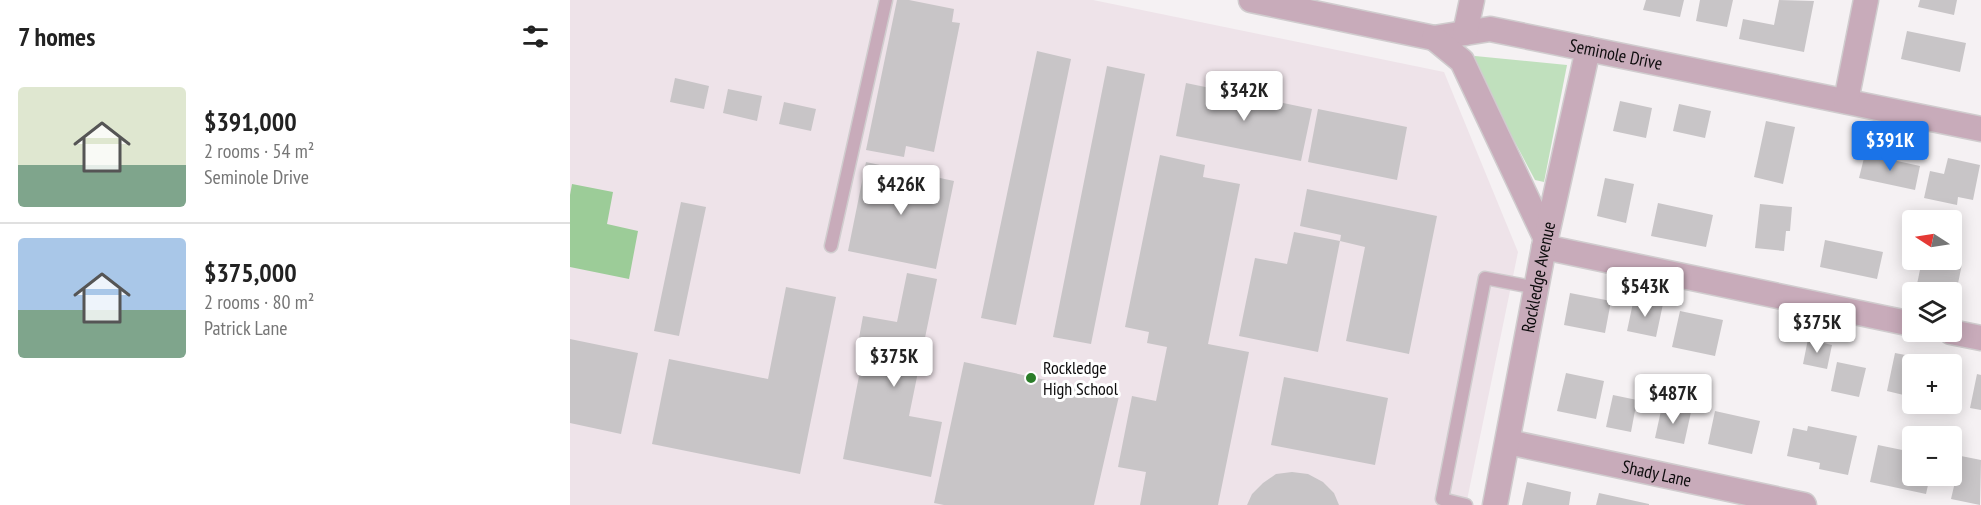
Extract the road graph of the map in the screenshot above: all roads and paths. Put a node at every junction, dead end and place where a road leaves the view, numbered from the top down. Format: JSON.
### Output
{"nodes":[{"id":1,"x":886,"y":0,"type":"edge"},
{"id":2,"x":1251,"y":0,"type":"edge"},
{"id":3,"x":1472,"y":0,"type":"edge"},
{"id":4,"x":1866,"y":0,"type":"edge"},
{"id":5,"x":1465,"y":33,"type":"junction"},
{"id":6,"x":1434,"y":38,"type":"junction"},
{"id":7,"x":1588,"y":49,"type":"junction"},
{"id":8,"x":1846,"y":101,"type":"junction"},
{"id":9,"x":1981,"y":129,"type":"edge"},
{"id":10,"x":1545,"y":243,"type":"junction"},
{"id":11,"x":831,"y":246,"type":"dead end"},
{"id":12,"x":1537,"y":288,"type":"junction"},
{"id":13,"x":1902,"y":322,"type":"edge"},
{"id":14,"x":1962,"y":334,"type":"edge"},
{"id":15,"x":1981,"y":338,"type":"edge"},
{"id":16,"x":1508,"y":442,"type":"junction"},
{"id":17,"x":1466,"y":505,"type":"edge"},
{"id":18,"x":1495,"y":505,"type":"edge"},
{"id":19,"x":1804,"y":505,"type":"edge"}],
"edges":[{"from":1,"to":11,"type":"lane"},
{"from":2,"to":6,"type":"street","name":"Seminole Drive"},
{"from":3,"to":5,"type":"street"},
{"from":4,"to":8,"type":"street"},
{"from":5,"to":6,"type":"street","name":"Seminole Drive"},
{"from":5,"to":7,"type":"street","name":"Seminole Drive"},
{"from":6,"to":10,"type":"street"},
{"from":7,"to":8,"type":"street","name":"Seminole Drive"},
{"from":7,"to":10,"type":"street","name":"Rockledge Avenue"},
{"from":8,"to":9,"type":"street","name":"Seminole Drive"},
{"from":10,"to":12,"type":"street","name":"Rockledge Avenue"},
{"from":10,"to":13,"type":"street"},
{"from":12,"to":16,"type":"street","name":"Rockledge Avenue"},
{"from":12,"to":17,"type":"lane"},
{"from":14,"to":15,"type":"street"},
{"from":16,"to":18,"type":"street","name":"Rockledge Avenue"},
{"from":16,"to":19,"type":"street","name":"Shady Lane"}]}
